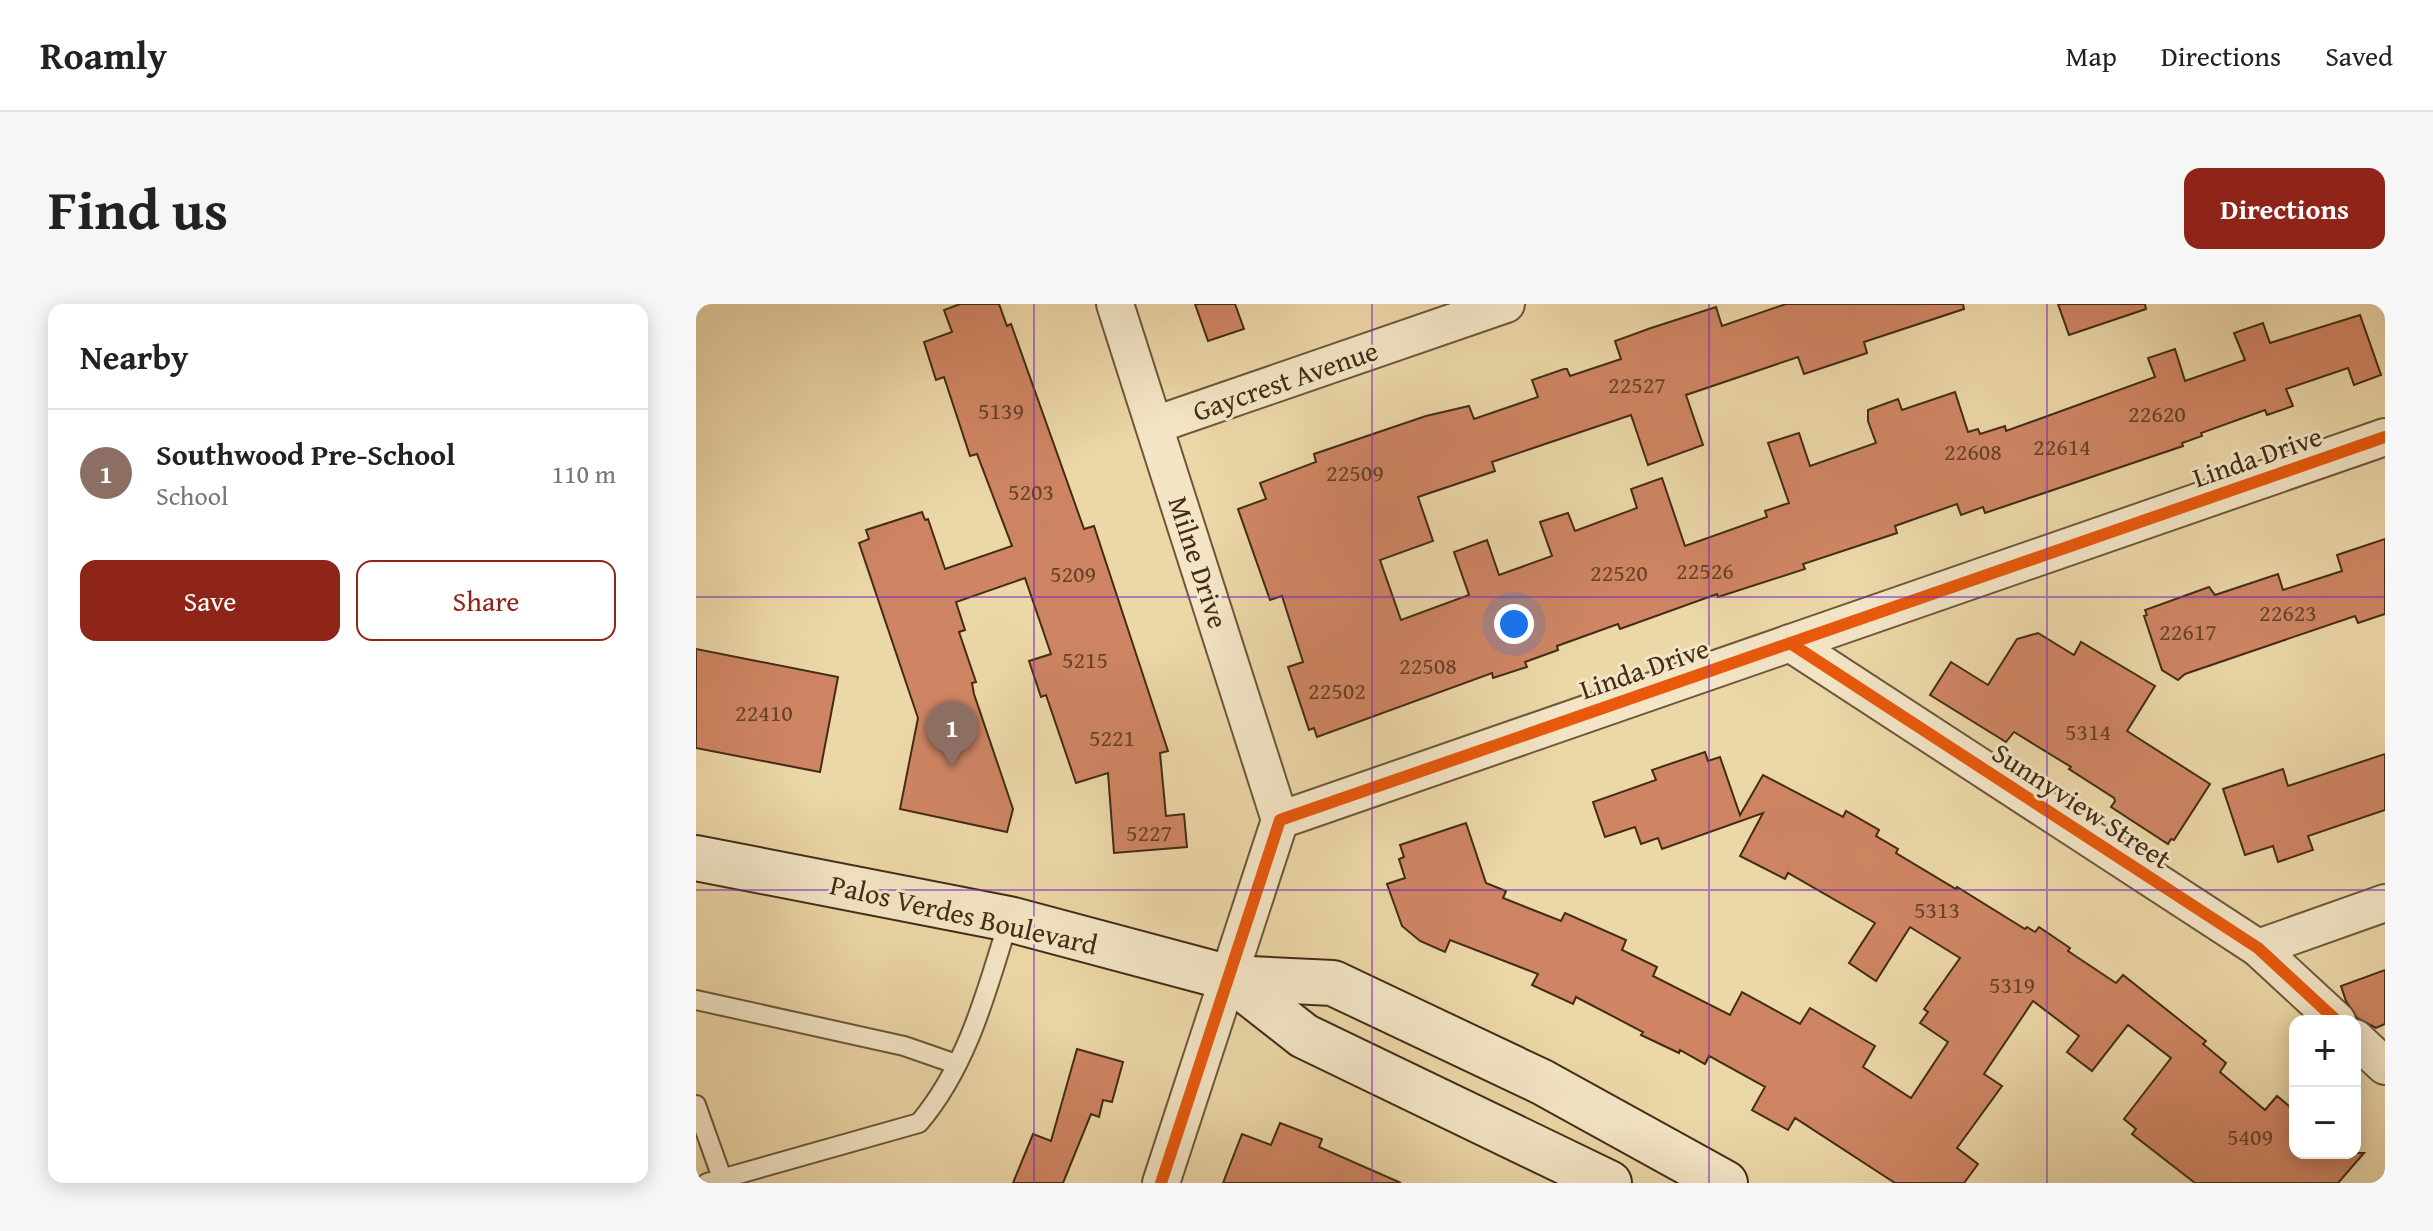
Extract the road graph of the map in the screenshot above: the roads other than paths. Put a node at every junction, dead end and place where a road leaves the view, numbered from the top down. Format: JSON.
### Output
{"nodes":[{"id":1,"x":1115,"y":304,"type":"edge"},
{"id":2,"x":1506,"y":304,"type":"edge"},
{"id":3,"x":1155,"y":425,"type":"junction"},
{"id":4,"x":2385,"y":437,"type":"edge"},
{"id":5,"x":1790,"y":643,"type":"junction"},
{"id":6,"x":1280,"y":820,"type":"junction"},
{"id":7,"x":696,"y":858,"type":"edge"},
{"id":8,"x":2385,"y":903,"type":"edge"},
{"id":9,"x":1009,"y":919,"type":"junction"},
{"id":10,"x":2258,"y":948,"type":"junction"},
{"id":11,"x":1230,"y":978,"type":"junction"},
{"id":12,"x":696,"y":1000,"type":"edge"},
{"id":13,"x":2331,"y":1015,"type":"edge"},
{"id":14,"x":2361,"y":1044,"type":"edge"},
{"id":15,"x":956,"y":1064,"type":"junction"},
{"id":16,"x":2385,"y":1066,"type":"edge"},
{"id":17,"x":696,"y":1105,"type":"edge"},
{"id":18,"x":714,"y":1181,"type":"edge"},
{"id":19,"x":1161,"y":1183,"type":"edge"},
{"id":20,"x":1609,"y":1183,"type":"edge"},
{"id":21,"x":1725,"y":1183,"type":"edge"}],
"edges":[{"from":1,"to":3,"type":"street","name":"Milne Drive"},
{"from":2,"to":3,"type":"street","name":"Gaycrest Avenue"},
{"from":3,"to":6,"type":"street","name":"Milne Drive"},
{"from":4,"to":5,"type":"street","name":"Linda Drive"},
{"from":5,"to":6,"type":"street","name":"Linda Drive"},
{"from":5,"to":10,"type":"street","name":"Sunnyview Street"},
{"from":6,"to":11,"type":"street"},
{"from":7,"to":9,"type":"main road","name":"Palos Verdes Boulevard"},
{"from":8,"to":10,"type":"street"},
{"from":9,"to":11,"type":"main road","name":"Palos Verdes Boulevard"},
{"from":9,"to":15,"type":"lane"},
{"from":10,"to":13,"type":"street","name":"Sunnyview Street"},
{"from":11,"to":19,"type":"street"},
{"from":11,"to":20,"type":"main road","name":"Palos Verdes Boulevard"},
{"from":11,"to":21,"type":"main road","name":"Palos Verdes Boulevard"},
{"from":12,"to":15,"type":"lane"},
{"from":14,"to":16,"type":"street"},
{"from":15,"to":18,"type":"lane"},
{"from":17,"to":18,"type":"lane"}]}
